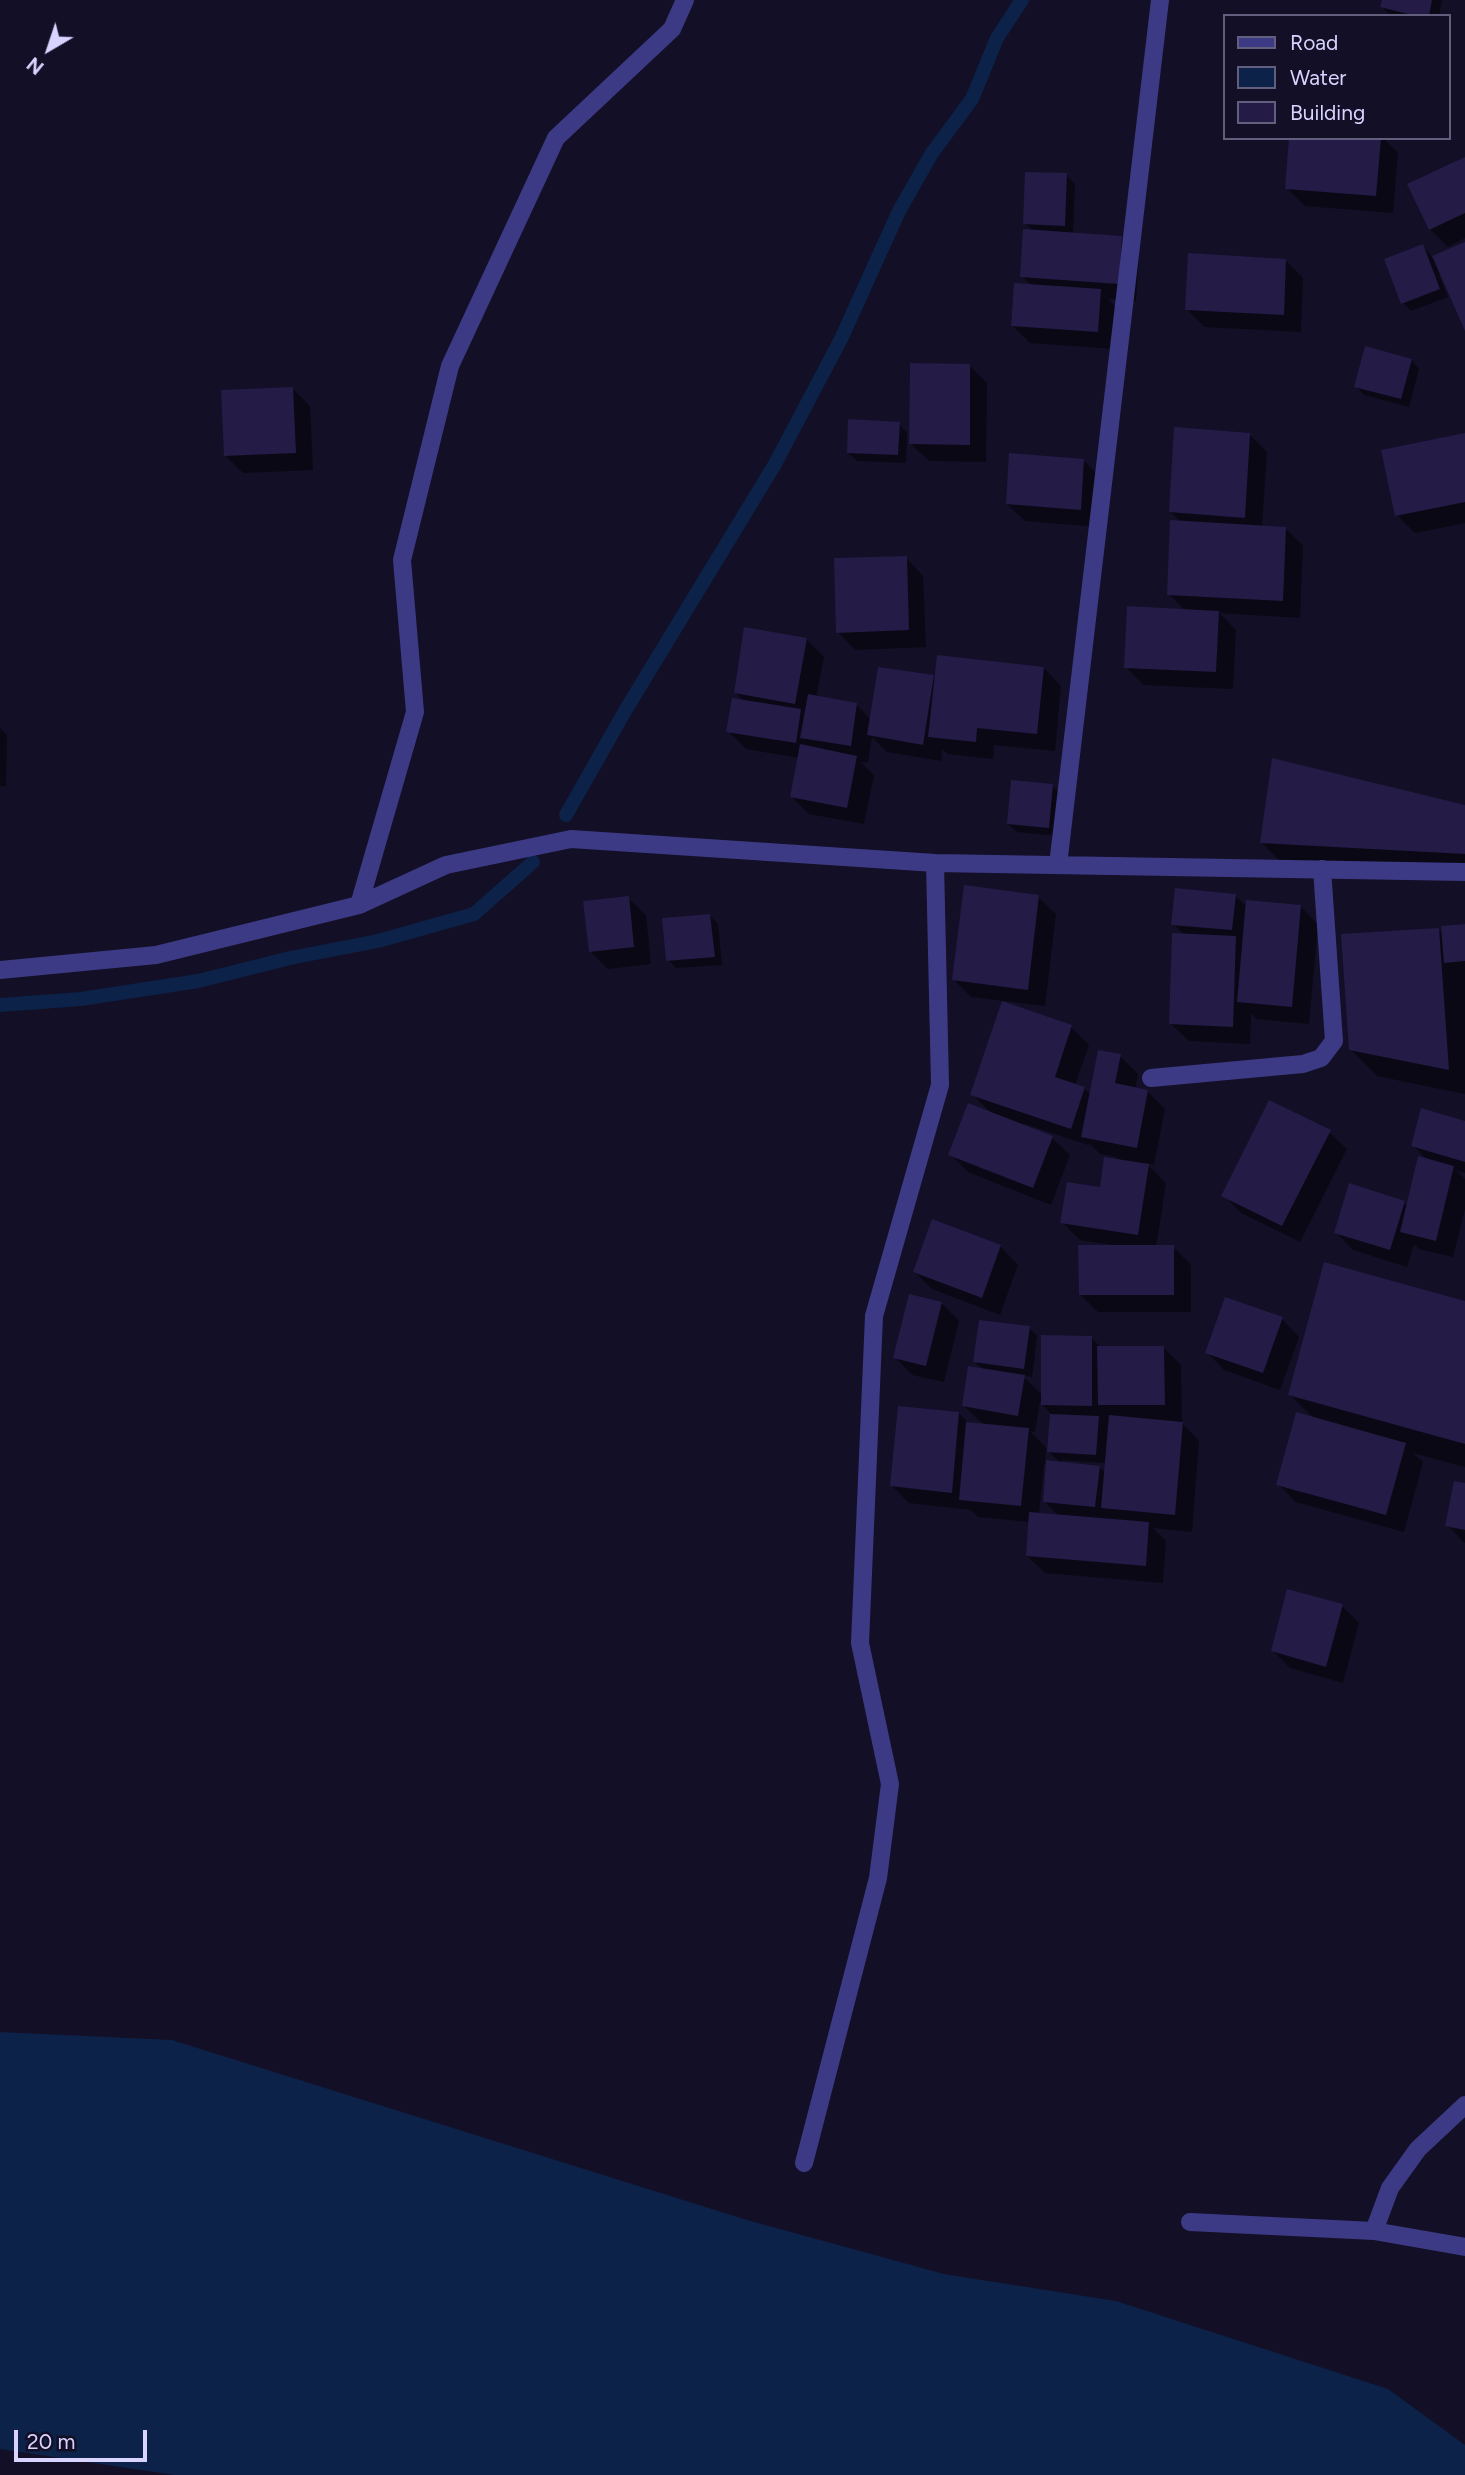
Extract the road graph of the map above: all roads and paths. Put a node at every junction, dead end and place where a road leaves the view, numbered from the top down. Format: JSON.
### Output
{"nodes":[{"id":1,"x":685,"y":0,"type":"edge"},
{"id":2,"x":1160,"y":0,"type":"edge"},
{"id":3,"x":935,"y":863,"type":"junction"},
{"id":4,"x":1058,"y":865,"type":"junction"},
{"id":5,"x":1322,"y":869,"type":"junction"},
{"id":6,"x":1465,"y":872,"type":"edge"},
{"id":7,"x":359,"y":905,"type":"junction"},
{"id":8,"x":0,"y":971,"type":"edge"},
{"id":9,"x":1151,"y":1077,"type":"dead end"},
{"id":10,"x":1465,"y":2105,"type":"edge"},
{"id":11,"x":804,"y":2164,"type":"dead end"},
{"id":12,"x":1190,"y":2222,"type":"dead end"},
{"id":13,"x":1374,"y":2231,"type":"junction"},
{"id":14,"x":1465,"y":2247,"type":"edge"}],
"edges":[{"from":1,"to":7,"type":"street"},
{"from":2,"to":4,"type":"street"},
{"from":3,"to":4,"type":"street"},
{"from":3,"to":7,"type":"street"},
{"from":3,"to":11,"type":"street"},
{"from":4,"to":5,"type":"street"},
{"from":5,"to":6,"type":"street"},
{"from":5,"to":9,"type":"street"},
{"from":7,"to":8,"type":"street"},
{"from":10,"to":13,"type":"street"},
{"from":12,"to":13,"type":"street"},
{"from":13,"to":14,"type":"street"}]}
